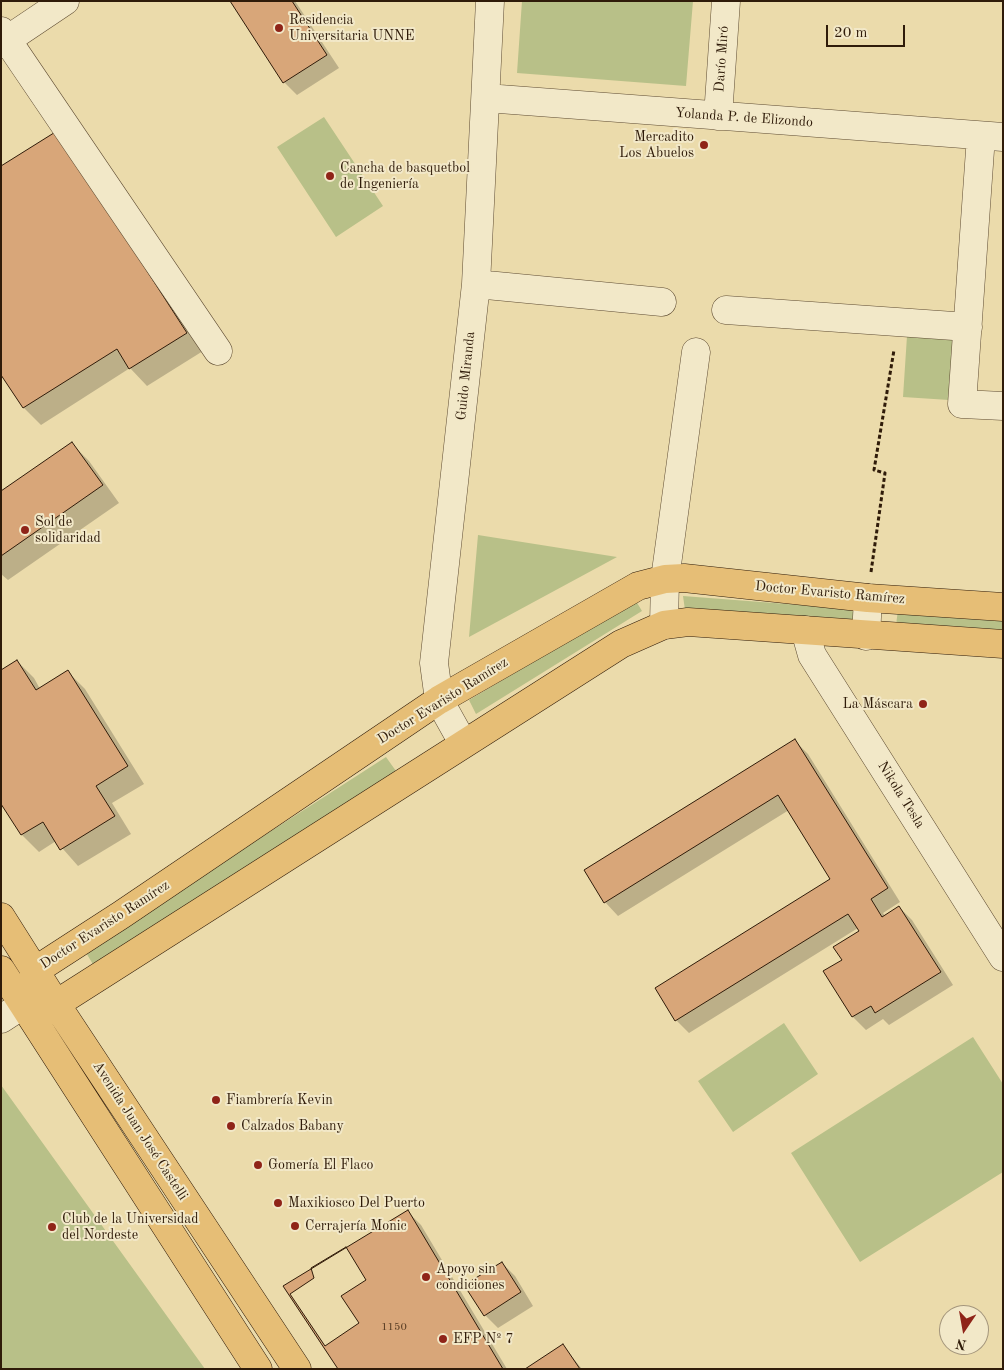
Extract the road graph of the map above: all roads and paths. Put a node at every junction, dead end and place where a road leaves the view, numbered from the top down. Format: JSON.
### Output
{"nodes":[{"id":1,"x":65,"y":1,"type":"edge"},
{"id":2,"x":490,"y":1,"type":"edge"},
{"id":3,"x":726,"y":1,"type":"edge"},
{"id":4,"x":3,"y":38,"type":"edge"},
{"id":5,"x":486,"y":98,"type":"junction"},
{"id":6,"x":718,"y":116,"type":"junction"},
{"id":7,"x":992,"y":137,"type":"edge"},
{"id":8,"x":476,"y":284,"type":"junction"},
{"id":9,"x":662,"y":302,"type":"dead end"},
{"id":10,"x":726,"y":310,"type":"dead end"},
{"id":11,"x":899,"y":322,"type":"junction"},
{"id":12,"x":968,"y":327,"type":"junction"},
{"id":13,"x":218,"y":352,"type":"dead end"},
{"id":14,"x":696,"y":352,"type":"dead end"},
{"id":15,"x":1003,"y":406,"type":"edge"},
{"id":16,"x":665,"y":579,"type":"junction"},
{"id":17,"x":868,"y":598,"type":"junction"},
{"id":18,"x":1003,"y":607,"type":"edge"},
{"id":19,"x":664,"y":624,"type":"junction"},
{"id":20,"x":805,"y":630,"type":"junction"},
{"id":21,"x":866,"y":636,"type":"junction"},
{"id":22,"x":1003,"y":644,"type":"edge"},
{"id":23,"x":439,"y":700,"type":"junction"},
{"id":24,"x":463,"y":743,"type":"junction"},
{"id":25,"x":1,"y":917,"type":"edge"},
{"id":26,"x":1003,"y":957,"type":"edge"},
{"id":27,"x":1,"y":970,"type":"edge"},
{"id":28,"x":36,"y":970,"type":"junction"},
{"id":29,"x":24,"y":1004,"type":"junction"},
{"id":30,"x":56,"y":1004,"type":"junction"},
{"id":31,"x":1,"y":1019,"type":"edge"},
{"id":32,"x":258,"y":1369,"type":"edge"},
{"id":33,"x":297,"y":1369,"type":"edge"}],
"edges":[{"from":1,"to":4,"type":"street"},
{"from":2,"to":5,"type":"street","name":"Guido Miranda"},
{"from":3,"to":6,"type":"street","name":"Darío Miró"},
{"from":4,"to":13,"type":"street"},
{"from":5,"to":6,"type":"street","name":"Yolanda P. de Elizondo"},
{"from":5,"to":8,"type":"street","name":"Guido Miranda"},
{"from":6,"to":7,"type":"street","name":"Yolanda P. de Elizondo"},
{"from":7,"to":12,"type":"street"},
{"from":8,"to":9,"type":"street"},
{"from":8,"to":23,"type":"street","name":"Guido Miranda"},
{"from":10,"to":11,"type":"street"},
{"from":11,"to":12,"type":"street"},
{"from":11,"to":17,"type":"path"},
{"from":12,"to":15,"type":"street"},
{"from":14,"to":16,"type":"street"},
{"from":16,"to":17,"type":"main road","name":"Doctor Evaristo Ramírez"},
{"from":16,"to":19,"type":"street"},
{"from":16,"to":23,"type":"main road","name":"Doctor Evaristo Ramírez"},
{"from":17,"to":18,"type":"main road","name":"Doctor Evaristo Ramírez"},
{"from":17,"to":21,"type":"street"},
{"from":19,"to":20,"type":"main road"},
{"from":19,"to":24,"type":"main road"},
{"from":20,"to":21,"type":"main road"},
{"from":20,"to":26,"type":"street","name":"Nikola Tesla"},
{"from":21,"to":22,"type":"main road"},
{"from":23,"to":24,"type":"street","name":"Guido Miranda"},
{"from":23,"to":28,"type":"main road","name":"Doctor Evaristo Ramírez"},
{"from":24,"to":30,"type":"main road"},
{"from":25,"to":28,"type":"main road","name":"Avenida Juan José Castelli"},
{"from":27,"to":29,"type":"main road","name":"Avenida Juan José Castelli"},
{"from":28,"to":29,"type":"main road","name":"Doctor Evaristo Ramírez"},
{"from":28,"to":30,"type":"main road","name":"Avenida Juan José Castelli"},
{"from":29,"to":30,"type":"street"},
{"from":29,"to":31,"type":"street"},
{"from":29,"to":32,"type":"main road","name":"Avenida Juan José Castelli"},
{"from":30,"to":33,"type":"main road","name":"Avenida Juan José Castelli"}]}
